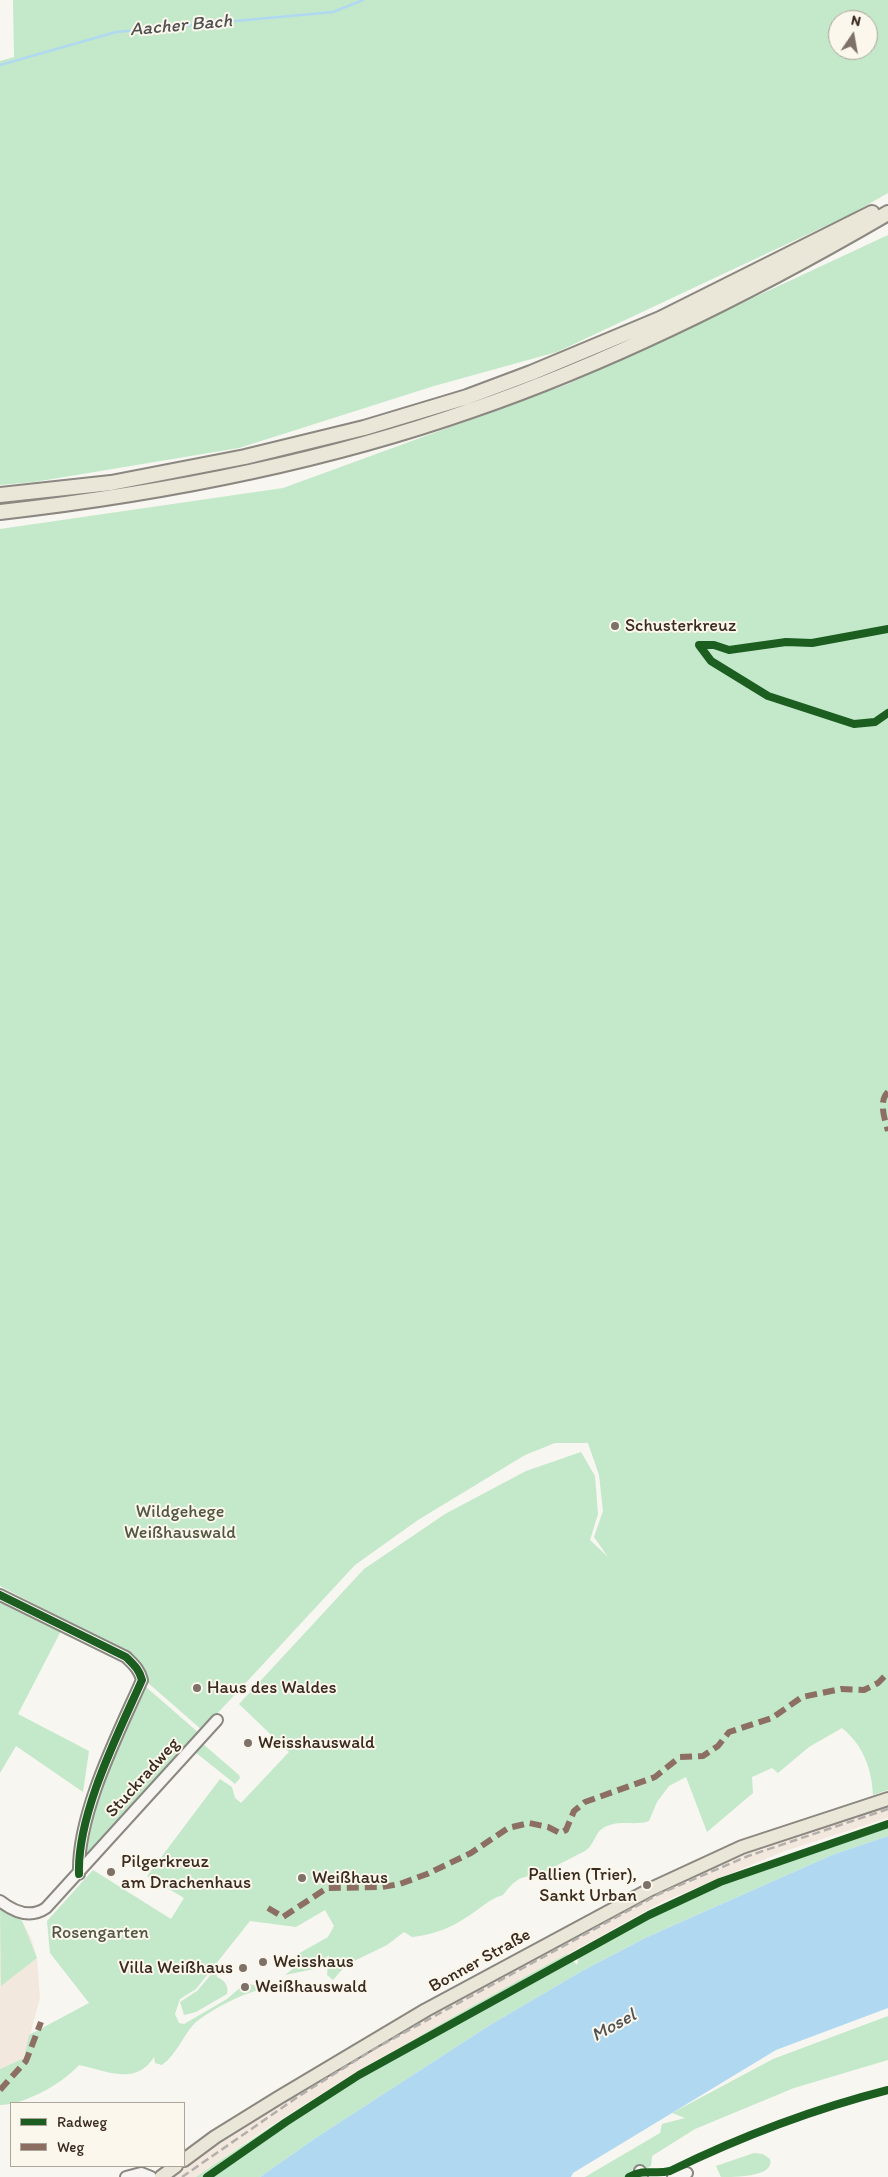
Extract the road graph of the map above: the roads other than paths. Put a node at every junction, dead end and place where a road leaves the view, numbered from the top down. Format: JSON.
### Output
{"nodes":[{"id":1,"x":888,"y":204,"type":"edge"},
{"id":2,"x":888,"y":213,"type":"edge"},
{"id":3,"x":0,"y":495,"type":"edge"},
{"id":4,"x":0,"y":512,"type":"edge"},
{"id":5,"x":0,"y":1595,"type":"edge"},
{"id":6,"x":217,"y":1720,"type":"dead end"},
{"id":7,"x":888,"y":1799,"type":"edge"},
{"id":8,"x":78,"y":1874,"type":"junction"},
{"id":9,"x":0,"y":1901,"type":"edge"},
{"id":10,"x":185,"y":2159,"type":"edge"},
{"id":11,"x":175,"y":2167,"type":"edge"},
{"id":12,"x":687,"y":2173,"type":"dead end"},
{"id":13,"x":126,"y":2177,"type":"edge"},
{"id":14,"x":151,"y":2177,"type":"edge"},
{"id":15,"x":161,"y":2177,"type":"edge"},
{"id":16,"x":673,"y":2177,"type":"edge"}],
"edges":[{"from":1,"to":3,"type":"highway"},
{"from":2,"to":4,"type":"highway"},
{"from":5,"to":8,"type":"street"},
{"from":6,"to":8,"type":"street","name":"Stuckradweg"},
{"from":7,"to":10,"type":"main road","name":"Bonner Straße"},
{"from":8,"to":9,"type":"street","name":"Stuckradweg"},
{"from":11,"to":15,"type":"main road"},
{"from":12,"to":16,"type":"street"},
{"from":13,"to":14,"type":"street"}]}
